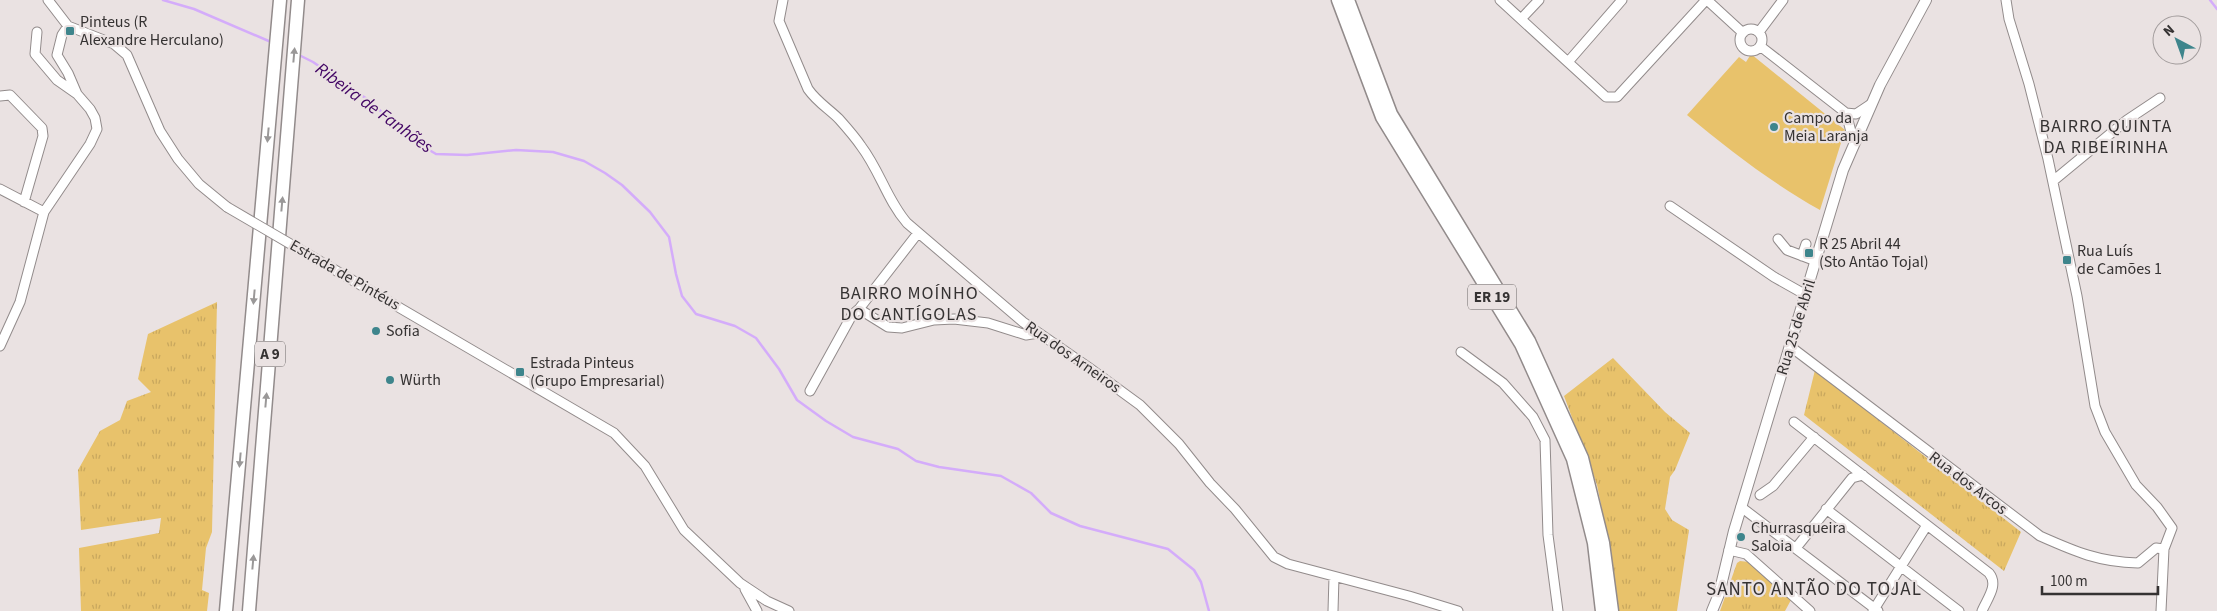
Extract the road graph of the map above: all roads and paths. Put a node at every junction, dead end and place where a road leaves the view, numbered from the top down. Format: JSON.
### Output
{"nodes":[{"id":1,"x":48,"y":0,"type":"edge"},
{"id":2,"x":783,"y":0,"type":"edge"},
{"id":3,"x":1338,"y":0,"type":"edge"},
{"id":4,"x":1348,"y":0,"type":"edge"},
{"id":5,"x":1500,"y":0,"type":"edge"},
{"id":6,"x":1539,"y":0,"type":"edge"},
{"id":7,"x":1622,"y":0,"type":"edge"},
{"id":8,"x":1706,"y":0,"type":"edge"},
{"id":9,"x":1784,"y":0,"type":"edge"},
{"id":10,"x":1926,"y":0,"type":"edge"},
{"id":11,"x":2006,"y":0,"type":"edge"},
{"id":12,"x":279,"y":1,"type":"edge"},
{"id":13,"x":298,"y":6,"type":"edge"},
{"id":14,"x":1521,"y":19,"type":"junction"},
{"id":15,"x":68,"y":26,"type":"junction"},
{"id":16,"x":37,"y":32,"type":"dead end"},
{"id":17,"x":1759,"y":32,"type":"junction"},
{"id":18,"x":1743,"y":33,"type":"junction"},
{"id":19,"x":1760,"y":46,"type":"junction"},
{"id":20,"x":1568,"y":62,"type":"junction"},
{"id":21,"x":77,"y":94,"type":"junction"},
{"id":22,"x":0,"y":96,"type":"edge"},
{"id":23,"x":2160,"y":98,"type":"dead end"},
{"id":24,"x":1871,"y":104,"type":"junction"},
{"id":25,"x":1850,"y":115,"type":"junction"},
{"id":26,"x":1861,"y":125,"type":"junction"},
{"id":27,"x":1854,"y":143,"type":"junction"},
{"id":28,"x":2053,"y":181,"type":"junction"},
{"id":29,"x":0,"y":189,"type":"edge"},
{"id":30,"x":24,"y":202,"type":"junction"},
{"id":31,"x":1670,"y":206,"type":"dead end"},
{"id":32,"x":44,"y":212,"type":"junction"},
{"id":33,"x":918,"y":233,"type":"junction"},
{"id":34,"x":1778,"y":239,"type":"dead end"},
{"id":35,"x":1806,"y":244,"type":"dead end"},
{"id":36,"x":1802,"y":256,"type":"junction"},
{"id":37,"x":1816,"y":261,"type":"junction"},
{"id":38,"x":1806,"y":295,"type":"junction"},
{"id":39,"x":859,"y":309,"type":"junction"},
{"id":40,"x":3,"y":333,"type":"edge"},
{"id":41,"x":1038,"y":333,"type":"junction"},
{"id":42,"x":0,"y":346,"type":"edge"},
{"id":43,"x":1791,"y":347,"type":"junction"},
{"id":44,"x":1461,"y":352,"type":"dead end"},
{"id":45,"x":810,"y":391,"type":"dead end"},
{"id":46,"x":1794,"y":422,"type":"dead end"},
{"id":47,"x":1814,"y":438,"type":"junction"},
{"id":48,"x":1863,"y":475,"type":"junction"},
{"id":49,"x":1760,"y":495,"type":"dead end"},
{"id":50,"x":1741,"y":507,"type":"junction"},
{"id":51,"x":1826,"y":510,"type":"junction"},
{"id":52,"x":1928,"y":525,"type":"junction"},
{"id":53,"x":1796,"y":548,"type":"junction"},
{"id":54,"x":2164,"y":549,"type":"junction"},
{"id":55,"x":1729,"y":550,"type":"junction"},
{"id":56,"x":1901,"y":567,"type":"junction"},
{"id":57,"x":1334,"y":577,"type":"junction"},
{"id":58,"x":740,"y":583,"type":"junction"},
{"id":59,"x":777,"y":609,"type":"edge"},
{"id":60,"x":1875,"y":610,"type":"edge"},
{"id":61,"x":226,"y":611,"type":"edge"},
{"id":62,"x":249,"y":611,"type":"edge"},
{"id":63,"x":757,"y":611,"type":"edge"},
{"id":64,"x":789,"y":611,"type":"edge"},
{"id":65,"x":1333,"y":611,"type":"edge"},
{"id":66,"x":1458,"y":611,"type":"edge"},
{"id":67,"x":1558,"y":611,"type":"edge"},
{"id":68,"x":1602,"y":611,"type":"edge"},
{"id":69,"x":1612,"y":611,"type":"edge"},
{"id":70,"x":1712,"y":611,"type":"edge"},
{"id":71,"x":1810,"y":611,"type":"edge"},
{"id":72,"x":1959,"y":611,"type":"edge"},
{"id":73,"x":1982,"y":611,"type":"edge"},
{"id":74,"x":2162,"y":611,"type":"edge"}],
"edges":[{"from":1,"to":15,"type":"street"},
{"from":2,"to":33,"type":"street","name":"Rua dos Arneiros"},
{"from":3,"to":68,"type":"highway","number":"ER 19"},
{"from":4,"to":69,"type":"highway","number":"ER 19"},
{"from":5,"to":14,"type":"street"},
{"from":6,"to":14,"type":"street"},
{"from":7,"to":20,"type":"street"},
{"from":8,"to":18,"type":"street"},
{"from":8,"to":20,"type":"street"},
{"from":9,"to":17,"type":"street"},
{"from":10,"to":24,"type":"main road","name":"Rua 25 de Abril"},
{"from":11,"to":28,"type":"street"},
{"from":12,"to":61,"type":"highway","number":"A 9","one_way":true},
{"from":62,"to":13,"type":"highway","number":"A 9","one_way":true},
{"from":14,"to":20,"type":"street"},
{"from":15,"to":21,"type":"street"},
{"from":15,"to":58,"type":"street","name":"Estrada de Pintéus","bridge":true},
{"from":16,"to":21,"type":"street"},
{"from":17,"to":18,"type":"street"},
{"from":17,"to":19,"type":"street"},
{"from":18,"to":19,"type":"street"},
{"from":19,"to":25,"type":"street"},
{"from":21,"to":32,"type":"street"},
{"from":22,"to":30,"type":"street"},
{"from":23,"to":28,"type":"street"},
{"from":24,"to":25,"type":"street"},
{"from":24,"to":26,"type":"main road","name":"Rua 25 de Abril"},
{"from":25,"to":26,"type":"street"},
{"from":25,"to":27,"type":"street"},
{"from":26,"to":27,"type":"main road","name":"Rua 25 de Abril"},
{"from":27,"to":37,"type":"main road","name":"Rua 25 de Abril"},
{"from":28,"to":54,"type":"street"},
{"from":29,"to":30,"type":"street"},
{"from":30,"to":32,"type":"street"},
{"from":31,"to":38,"type":"street"},
{"from":32,"to":40,"type":"street"},
{"from":33,"to":39,"type":"street"},
{"from":33,"to":41,"type":"street","name":"Rua dos Arneiros"},
{"from":34,"to":36,"type":"street"},
{"from":35,"to":36,"type":"street"},
{"from":36,"to":37,"type":"street"},
{"from":37,"to":38,"type":"main road","name":"Rua 25 de Abril"},
{"from":38,"to":43,"type":"main road","name":"Rua 25 de Abril"},
{"from":39,"to":41,"type":"street"},
{"from":39,"to":45,"type":"street"},
{"from":40,"to":42,"type":"street"},
{"from":41,"to":57,"type":"street","name":"Rua dos Arneiros"},
{"from":43,"to":50,"type":"main road","name":"Rua 25 de Abril"},
{"from":43,"to":54,"type":"street","name":"Rua dos Arcos"},
{"from":44,"to":67,"type":"street"},
{"from":46,"to":47,"type":"street"},
{"from":47,"to":48,"type":"street"},
{"from":47,"to":49,"type":"street"},
{"from":48,"to":51,"type":"street"},
{"from":48,"to":52,"type":"street"},
{"from":50,"to":53,"type":"street"},
{"from":50,"to":55,"type":"main road","name":"Rua 25 de Abril"},
{"from":51,"to":53,"type":"street"},
{"from":51,"to":56,"type":"street"},
{"from":52,"to":56,"type":"street"},
{"from":52,"to":73,"type":"street"},
{"from":53,"to":60,"type":"street"},
{"from":54,"to":74,"type":"street"},
{"from":55,"to":70,"type":"main road","name":"Rua 25 de Abril"},
{"from":55,"to":71,"type":"street"},
{"from":56,"to":60,"type":"street"},
{"from":56,"to":72,"type":"street"},
{"from":57,"to":65,"type":"street"},
{"from":57,"to":66,"type":"street","name":"Rua dos Arneiros"},
{"from":58,"to":59,"type":"street","name":"Estrada de Pintéus"},
{"from":58,"to":63,"type":"street"},
{"from":59,"to":64,"type":"street","name":"Estrada de Pintéus"}]}
